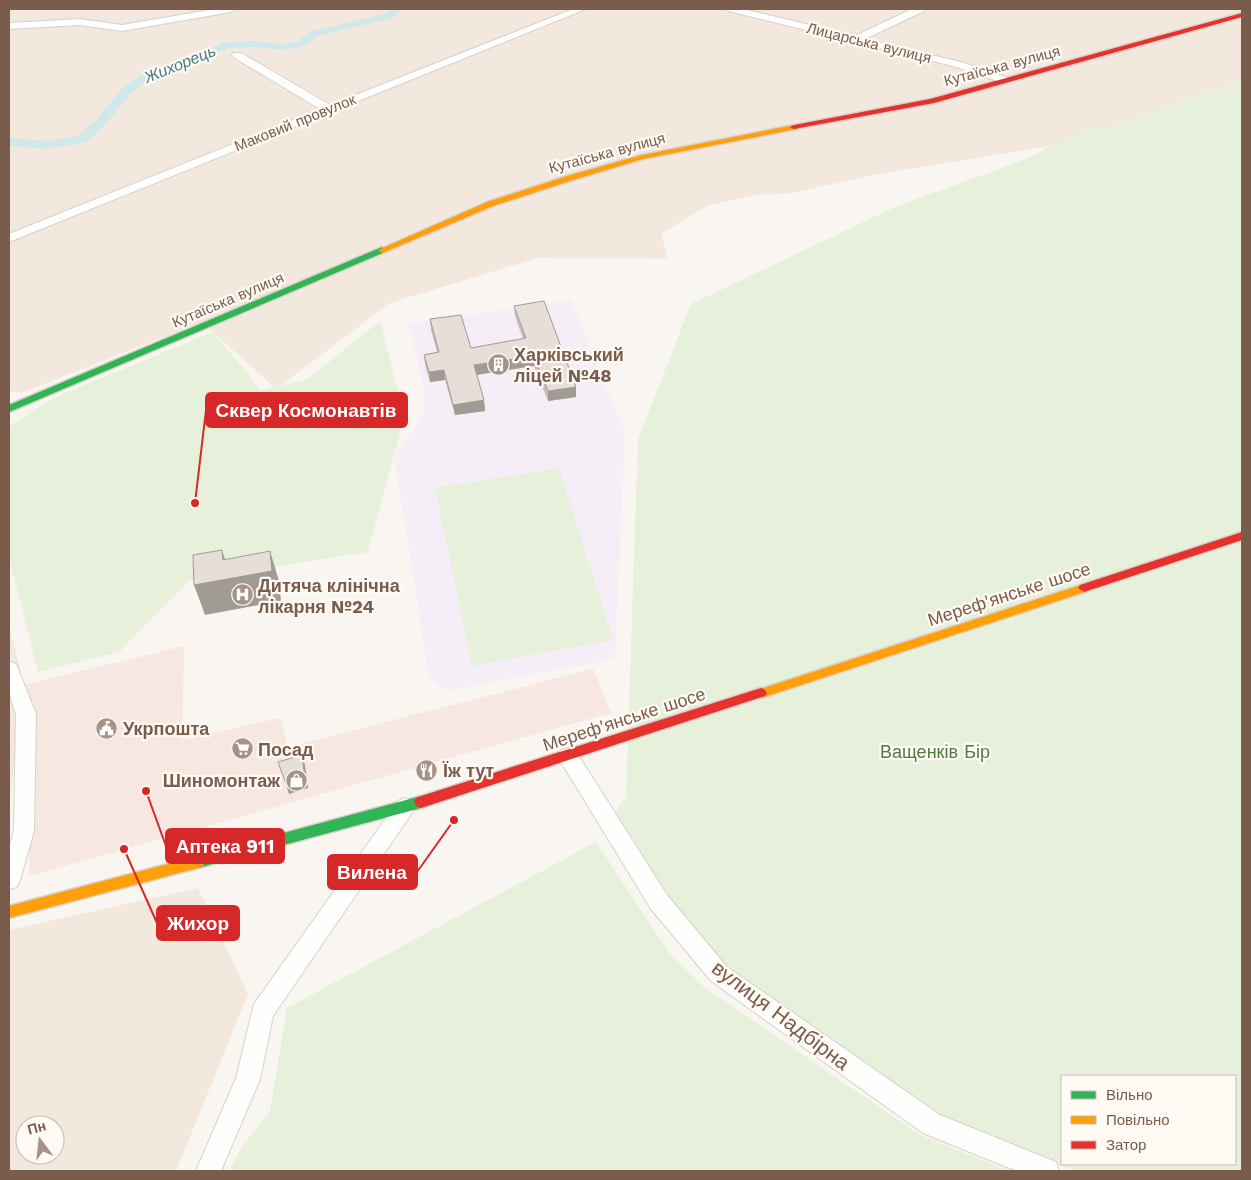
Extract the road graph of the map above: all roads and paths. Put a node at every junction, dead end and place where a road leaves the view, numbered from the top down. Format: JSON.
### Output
{"nodes":[{"id":1,"x":231,"y":9,"type":"edge"},
{"id":2,"x":581,"y":9,"type":"edge"},
{"id":3,"x":732,"y":9,"type":"edge"},
{"id":4,"x":920,"y":9,"type":"edge"},
{"id":5,"x":1242,"y":15,"type":"edge"},
{"id":6,"x":9,"y":26,"type":"edge"},
{"id":7,"x":854,"y":40,"type":"junction"},
{"id":8,"x":237,"y":55,"type":"dead end"},
{"id":9,"x":1005,"y":80,"type":"junction"},
{"id":10,"x":328,"y":109,"type":"junction"},
{"id":11,"x":9,"y":238,"type":"edge"},
{"id":12,"x":9,"y":409,"type":"edge"},
{"id":13,"x":1242,"y":536,"type":"edge"},
{"id":14,"x":9,"y":669,"type":"edge"},
{"id":15,"x":568,"y":756,"type":"junction"},
{"id":16,"x":405,"y":806,"type":"junction"},
{"id":17,"x":9,"y":880,"type":"edge"},
{"id":18,"x":9,"y":912,"type":"edge"},
{"id":19,"x":208,"y":1171,"type":"edge"},
{"id":20,"x":1047,"y":1171,"type":"edge"}],
"edges":[{"from":1,"to":6,"type":"street"},
{"from":2,"to":10,"type":"street","name":"Маковий провулок"},
{"from":3,"to":7,"type":"street","name":"Лицарська вулиця"},
{"from":4,"to":7,"type":"street"},
{"from":5,"to":9,"type":"main road","name":"Кутаїська вулиця"},
{"from":7,"to":9,"type":"street","name":"Лицарська вулиця"},
{"from":8,"to":10,"type":"street"},
{"from":9,"to":12,"type":"main road","name":"Кутаїська вулиця"},
{"from":10,"to":11,"type":"street","name":"Маковий провулок"},
{"from":13,"to":15,"type":"main road","name":"Мереф'янське шосе"},
{"from":14,"to":17,"type":"street"},
{"from":15,"to":16,"type":"main road","name":"Мереф'янське шосе"},
{"from":15,"to":20,"type":"street","name":"вулиця Надбірна"},
{"from":16,"to":18,"type":"main road","name":"Мереф'янське шосе"},
{"from":16,"to":19,"type":"street"}]}
